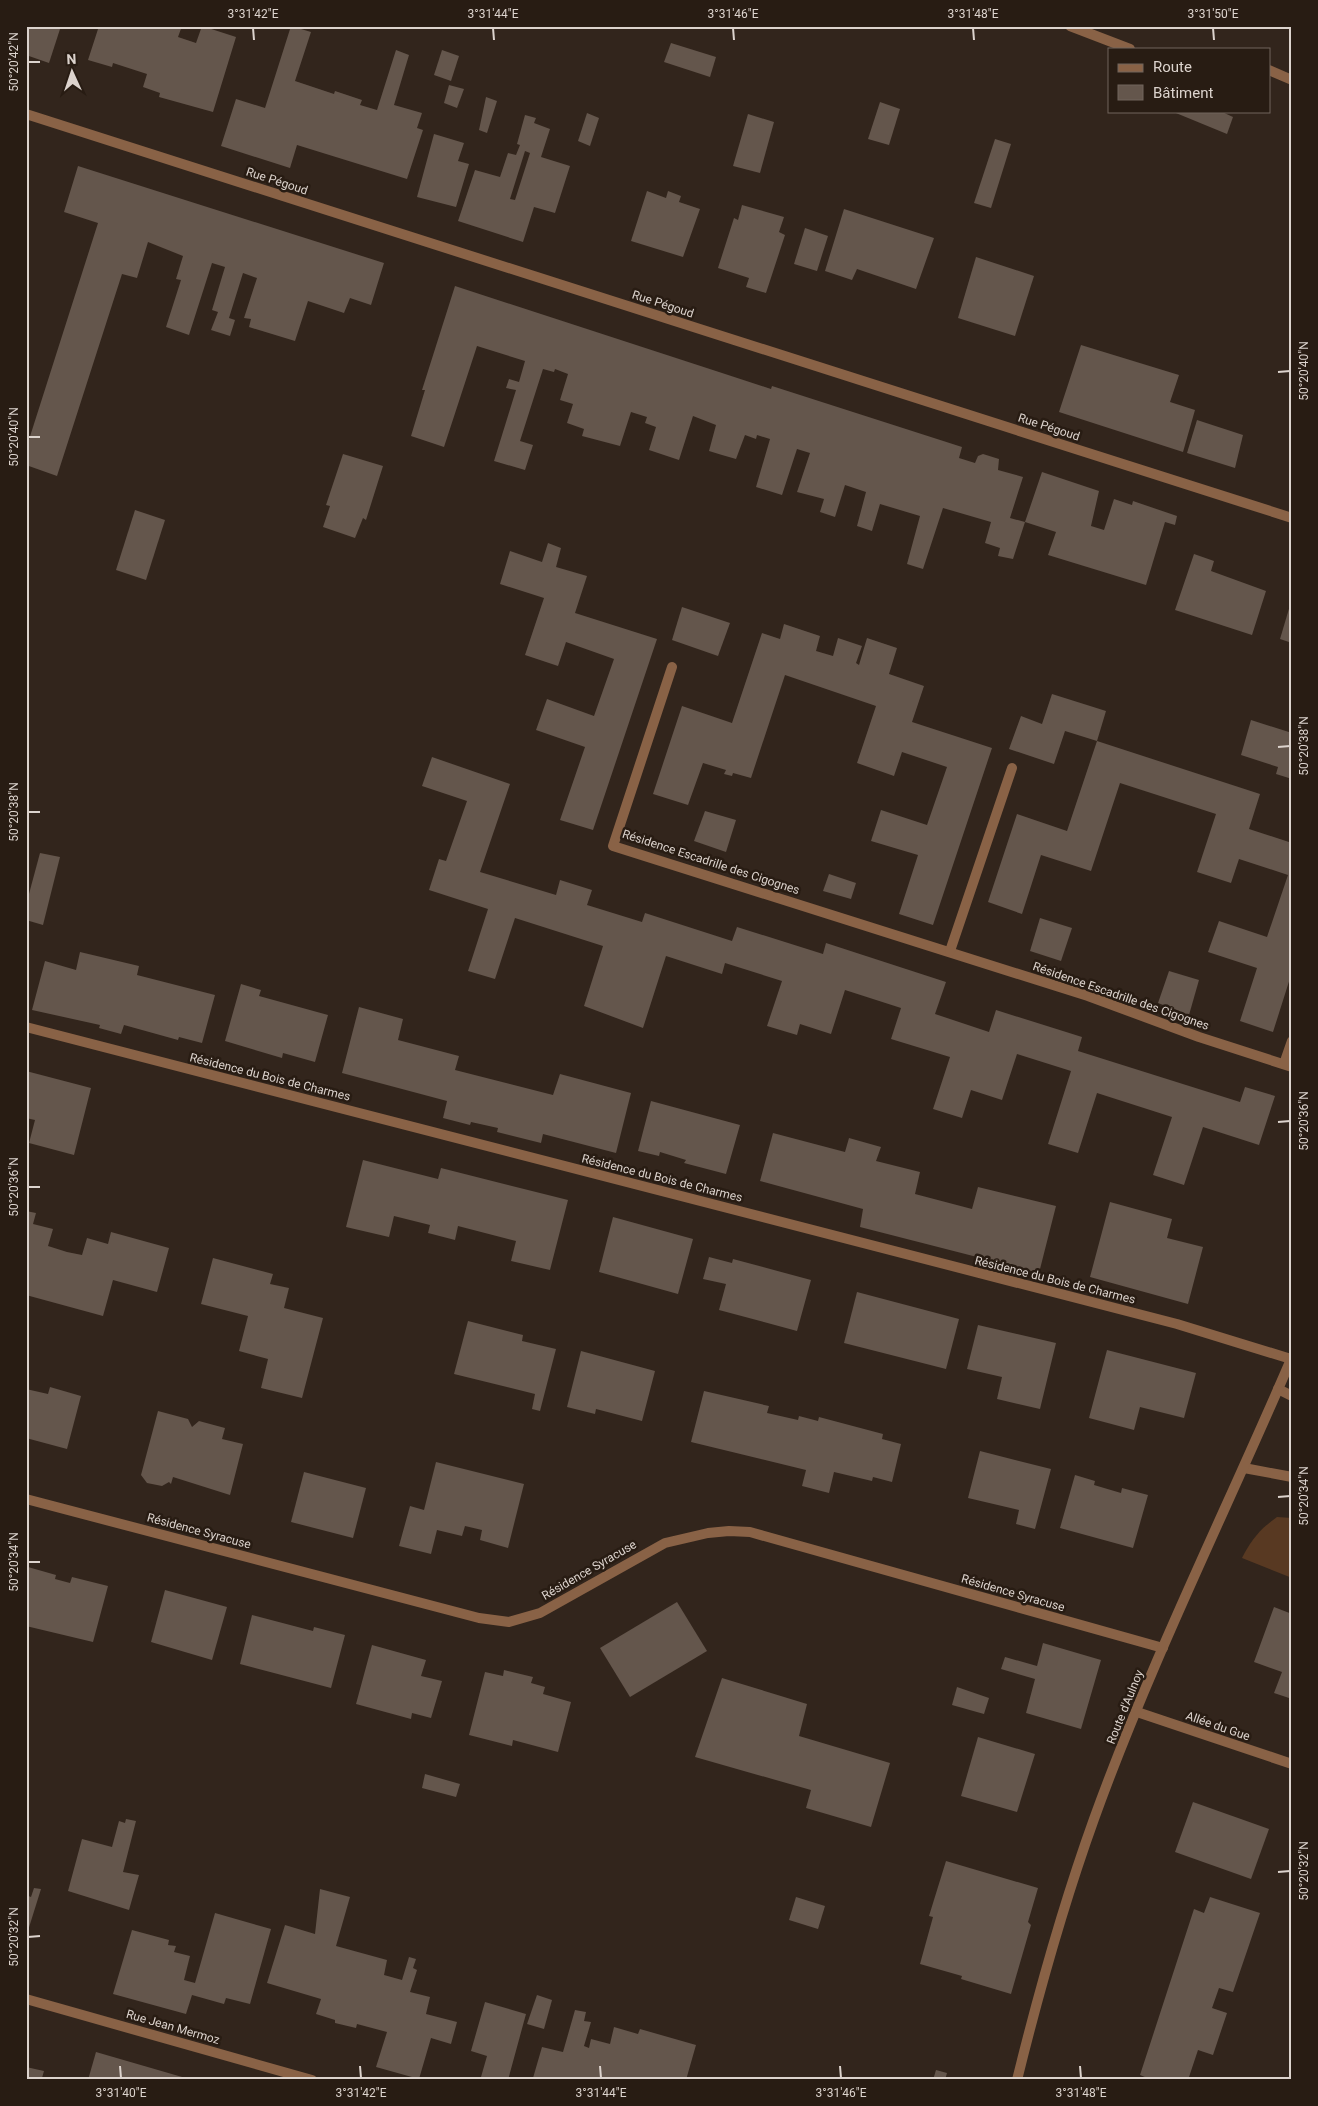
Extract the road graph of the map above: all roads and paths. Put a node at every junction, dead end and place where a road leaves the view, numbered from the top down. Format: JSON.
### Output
{"nodes":[{"id":1,"x":1070,"y":26,"type":"edge"},
{"id":2,"x":1127,"y":48,"type":"edge"},
{"id":3,"x":1270,"y":70,"type":"edge"},
{"id":4,"x":1292,"y":80,"type":"edge"},
{"id":5,"x":26,"y":114,"type":"edge"},
{"id":6,"x":1292,"y":518,"type":"edge"},
{"id":7,"x":672,"y":667,"type":"dead end"},
{"id":8,"x":1012,"y":768,"type":"dead end"},
{"id":9,"x":950,"y":951,"type":"junction"},
{"id":10,"x":26,"y":1027,"type":"edge"},
{"id":11,"x":1292,"y":1041,"type":"edge"},
{"id":12,"x":1288,"y":1066,"type":"edge"},
{"id":13,"x":1291,"y":1358,"type":"edge"},
{"id":14,"x":1278,"y":1389,"type":"junction"},
{"id":15,"x":1292,"y":1396,"type":"edge"},
{"id":16,"x":1244,"y":1468,"type":"junction"},
{"id":17,"x":1292,"y":1477,"type":"edge"},
{"id":18,"x":26,"y":1499,"type":"edge"},
{"id":19,"x":1163,"y":1648,"type":"junction"},
{"id":20,"x":1137,"y":1712,"type":"junction"},
{"id":21,"x":1292,"y":1764,"type":"edge"},
{"id":22,"x":26,"y":1999,"type":"edge"},
{"id":23,"x":312,"y":2080,"type":"edge"},
{"id":24,"x":1017,"y":2080,"type":"edge"}],
"edges":[{"from":1,"to":2,"type":"street"},
{"from":3,"to":4,"type":"street"},
{"from":5,"to":6,"type":"street","name":"Rue Pégoud"},
{"from":7,"to":9,"type":"street","name":"Résidence Escadrille des Cigognes"},
{"from":8,"to":9,"type":"street"},
{"from":9,"to":12,"type":"street","name":"Résidence Escadrille des Cigognes"},
{"from":10,"to":13,"type":"street","name":"Résidence du Bois de Charmes"},
{"from":11,"to":12,"type":"street","name":"Résidence Escadrille des Cigognes"},
{"from":13,"to":14,"type":"street","name":"Route d'Aulnoy"},
{"from":14,"to":15,"type":"street"},
{"from":14,"to":16,"type":"street","name":"Route d'Aulnoy"},
{"from":16,"to":17,"type":"street"},
{"from":16,"to":19,"type":"street","name":"Route d'Aulnoy"},
{"from":18,"to":19,"type":"street","name":"Résidence Syracuse"},
{"from":19,"to":20,"type":"street","name":"Route d'Aulnoy"},
{"from":20,"to":21,"type":"street","name":"Allée du Gue"},
{"from":20,"to":24,"type":"street","name":"Route d'Aulnoy"},
{"from":22,"to":23,"type":"street","name":"Rue Jean Mermoz"}]}
